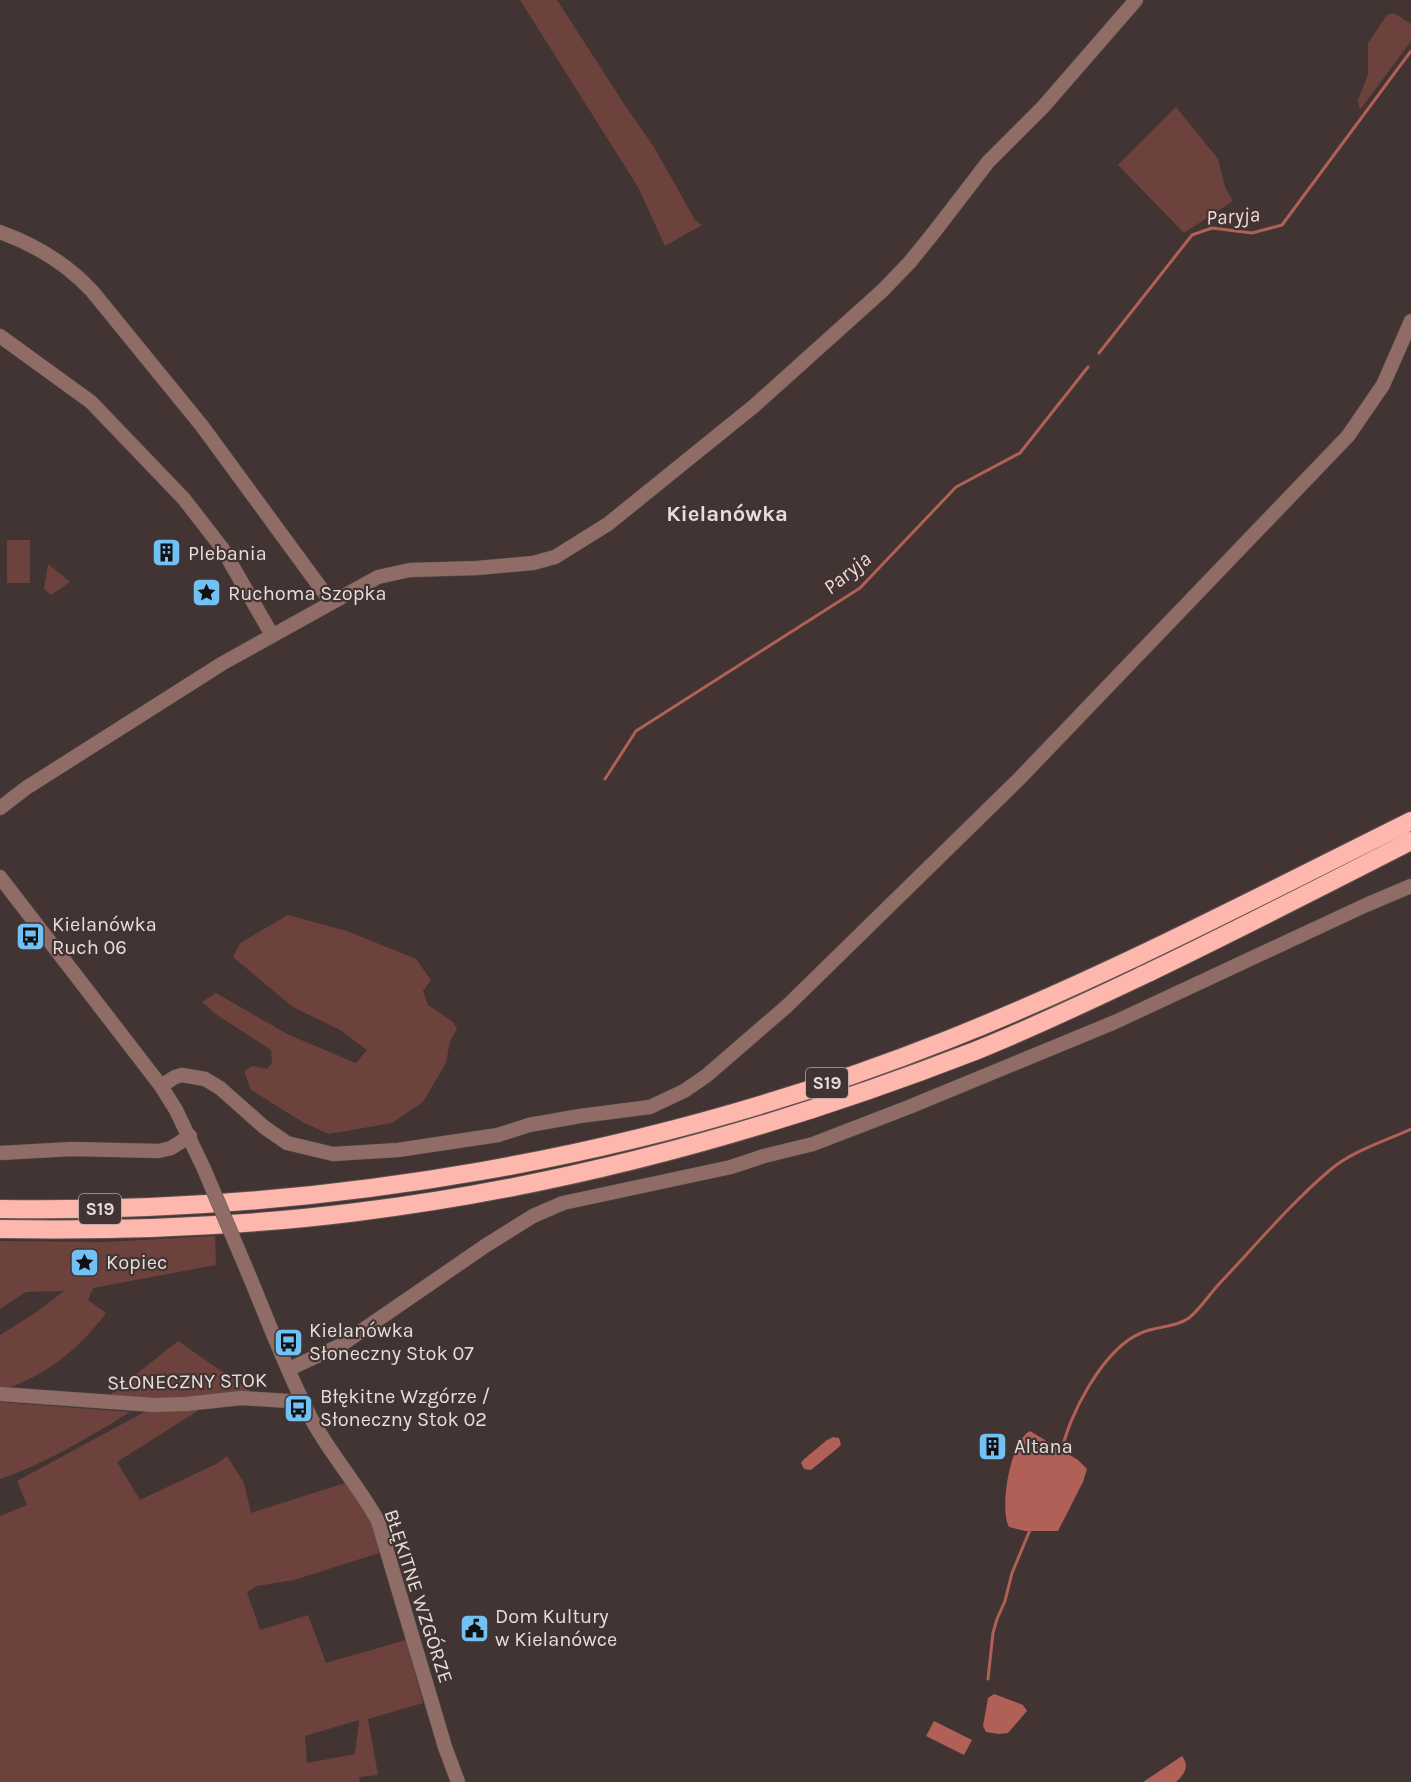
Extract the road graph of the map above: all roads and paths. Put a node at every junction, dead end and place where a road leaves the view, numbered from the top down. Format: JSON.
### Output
{"nodes":[{"id":1,"x":1136,"y":0,"type":"edge"},
{"id":2,"x":0,"y":232,"type":"edge"},
{"id":3,"x":1411,"y":321,"type":"edge"},
{"id":4,"x":0,"y":336,"type":"edge"},
{"id":5,"x":331,"y":603,"type":"junction"},
{"id":6,"x":272,"y":634,"type":"junction"},
{"id":7,"x":14,"y":796,"type":"junction"},
{"id":8,"x":0,"y":798,"type":"edge"},
{"id":9,"x":0,"y":808,"type":"edge"},
{"id":10,"x":1411,"y":821,"type":"edge"},
{"id":11,"x":1411,"y":840,"type":"edge"},
{"id":12,"x":0,"y":877,"type":"edge"},
{"id":13,"x":1411,"y":886,"type":"edge"},
{"id":14,"x":161,"y":1086,"type":"junction"},
{"id":15,"x":190,"y":1136,"type":"junction"},
{"id":16,"x":0,"y":1153,"type":"edge"},
{"id":17,"x":0,"y":1209,"type":"edge"},
{"id":18,"x":0,"y":1229,"type":"edge"},
{"id":19,"x":289,"y":1368,"type":"junction"},
{"id":20,"x":0,"y":1394,"type":"edge"},
{"id":21,"x":303,"y":1402,"type":"junction"},
{"id":22,"x":458,"y":1782,"type":"edge"}],
"edges":[{"from":1,"to":5,"type":"street"},
{"from":2,"to":5,"type":"street"},
{"from":3,"to":14,"type":"street"},
{"from":4,"to":6,"type":"street"},
{"from":5,"to":6,"type":"street"},
{"from":6,"to":7,"type":"street"},
{"from":7,"to":8,"type":"street"},
{"from":7,"to":9,"type":"street"},
{"from":10,"to":17,"type":"highway","number":"S19"},
{"from":11,"to":18,"type":"highway","number":"S19"},
{"from":12,"to":14,"type":"street","name":"BŁĘKITNE WZGÓRZE"},
{"from":13,"to":19,"type":"street"},
{"from":14,"to":15,"type":"street","name":"BŁĘKITNE WZGÓRZE"},
{"from":15,"to":16,"type":"street"},
{"from":15,"to":19,"type":"street","name":"BŁĘKITNE WZGÓRZE","bridge":true},
{"from":19,"to":21,"type":"street","name":"BŁĘKITNE WZGÓRZE"},
{"from":20,"to":21,"type":"street","name":"SŁONECZNY STOK"},
{"from":21,"to":22,"type":"street","name":"BŁĘKITNE WZGÓRZE"}]}
